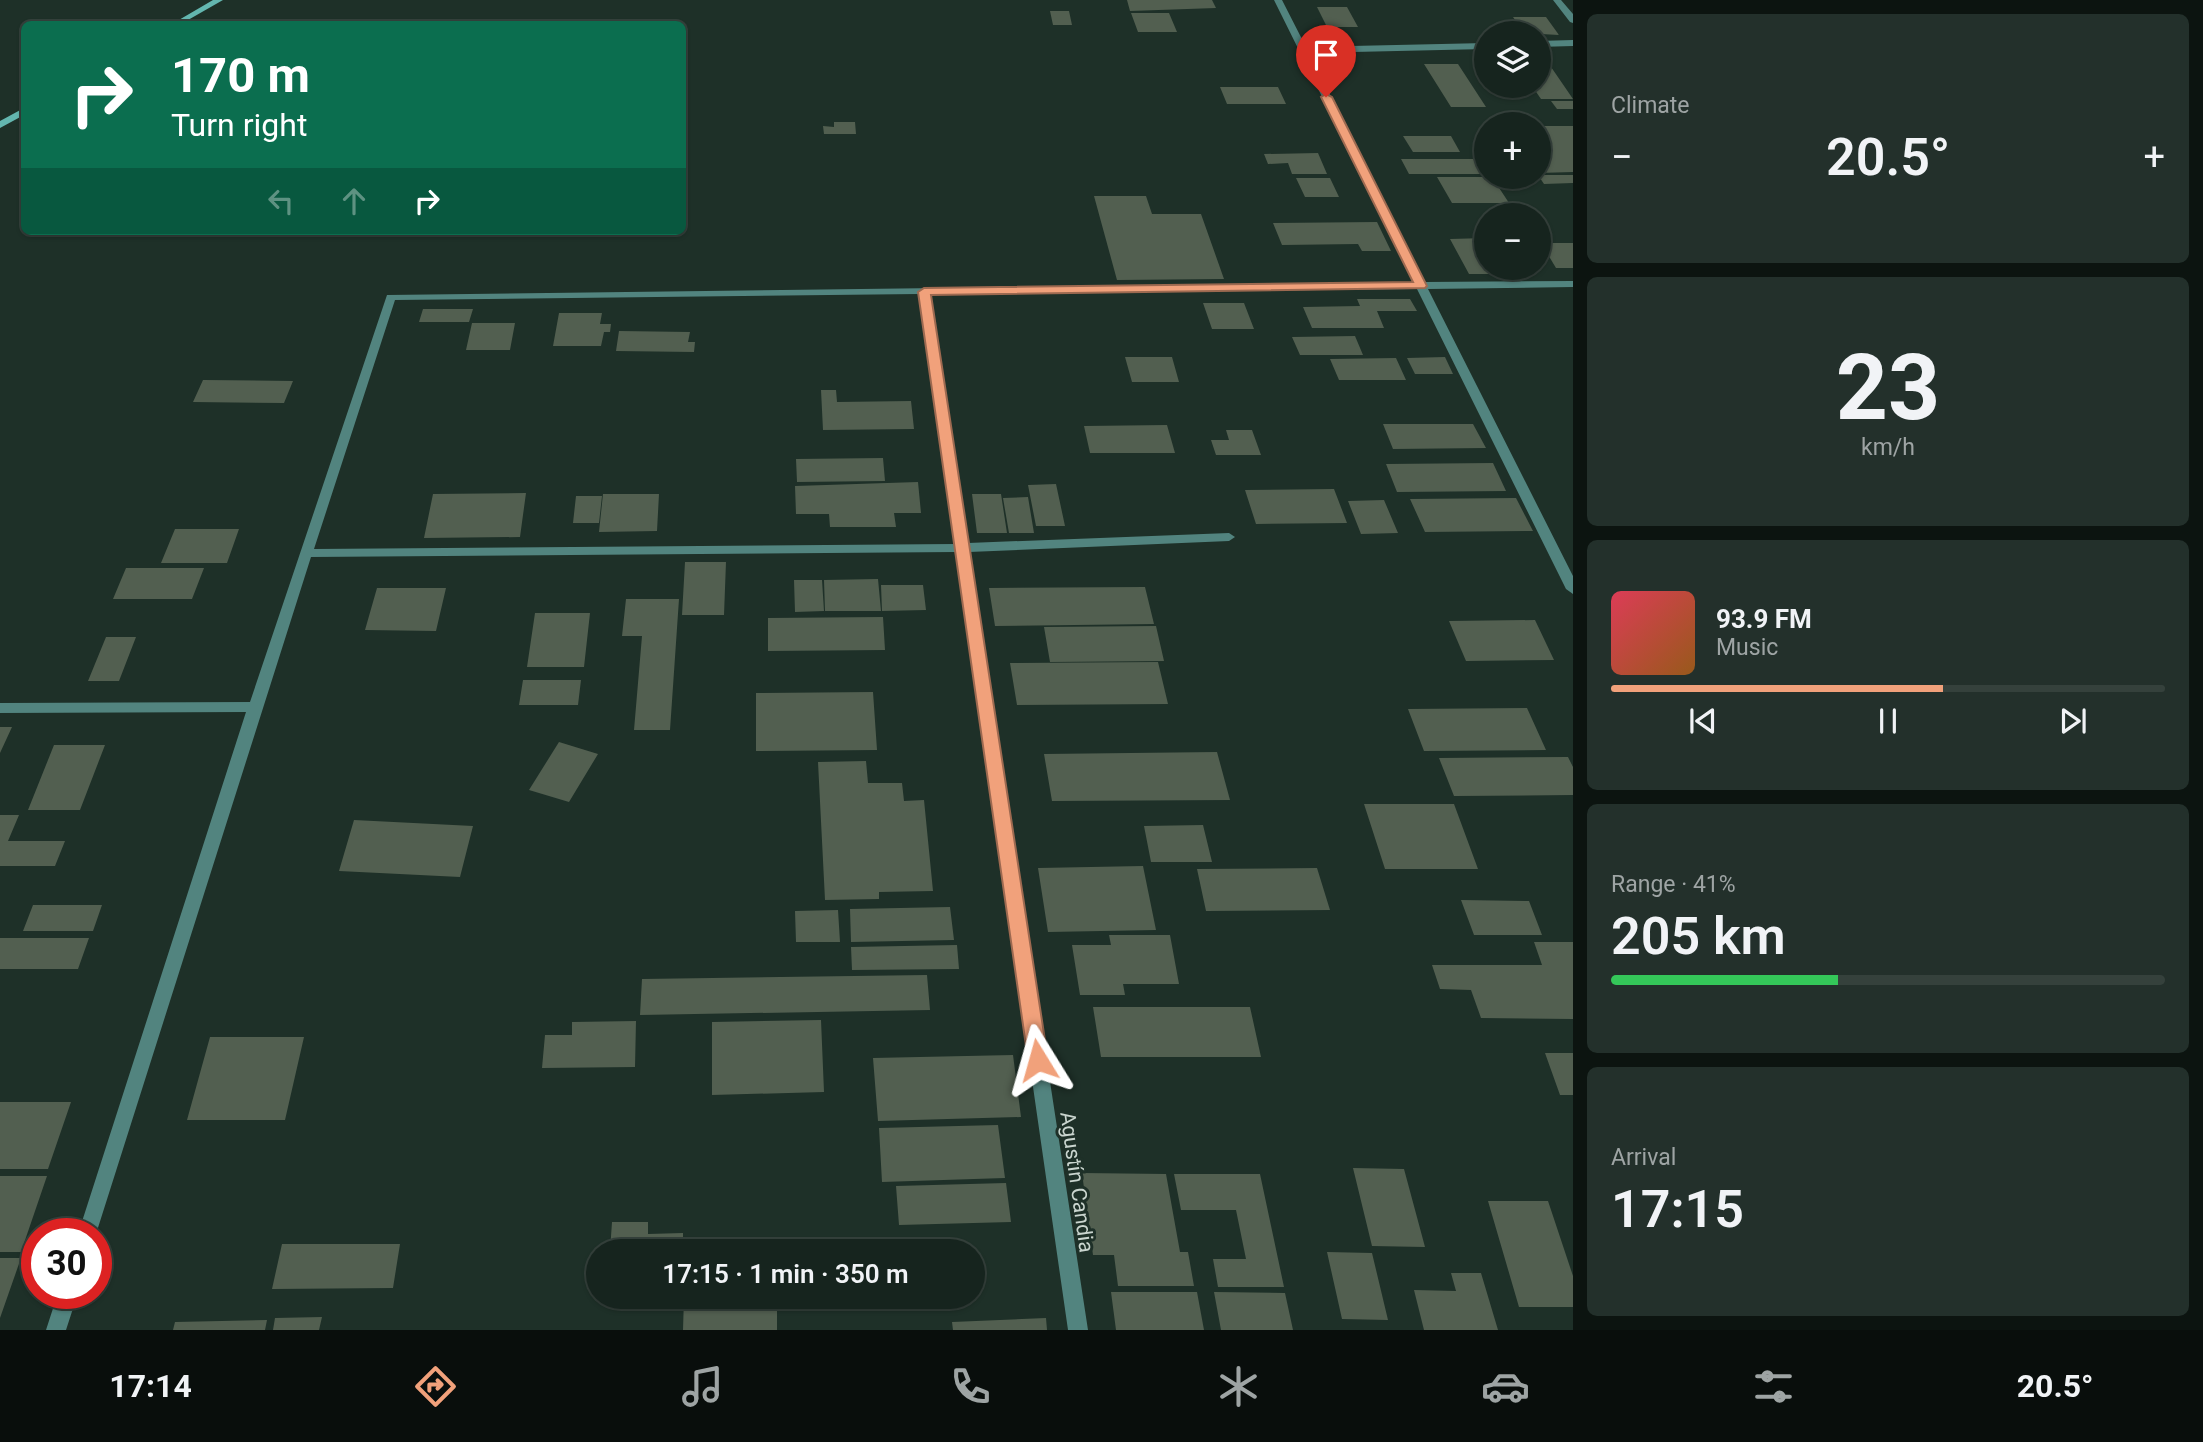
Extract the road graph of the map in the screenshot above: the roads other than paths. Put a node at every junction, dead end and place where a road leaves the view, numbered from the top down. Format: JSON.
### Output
{"nodes":[{"id":1,"x":219,"y":0,"type":"edge"},
{"id":2,"x":1278,"y":0,"type":"edge"},
{"id":3,"x":1557,"y":0,"type":"edge"},
{"id":4,"x":1573,"y":20,"type":"edge"},
{"id":5,"x":181,"y":21,"type":"edge"},
{"id":6,"x":1573,"y":43,"type":"edge"},
{"id":7,"x":1551,"y":44,"type":"edge"},
{"id":8,"x":1474,"y":46,"type":"edge"},
{"id":9,"x":1303,"y":50,"type":"junction"},
{"id":10,"x":21,"y":113,"type":"edge"},
{"id":11,"x":0,"y":125,"type":"edge"},
{"id":12,"x":1573,"y":284,"type":"edge"},
{"id":13,"x":1420,"y":286,"type":"junction"},
{"id":14,"x":924,"y":292,"type":"junction"},
{"id":15,"x":1229,"y":537,"type":"dead end"},
{"id":16,"x":961,"y":548,"type":"junction"},
{"id":17,"x":306,"y":553,"type":"junction"},
{"id":18,"x":1573,"y":589,"type":"edge"},
{"id":19,"x":255,"y":707,"type":"junction"},
{"id":20,"x":0,"y":708,"type":"edge"},
{"id":21,"x":92,"y":1218,"type":"edge"},
{"id":22,"x":63,"y":1309,"type":"edge"},
{"id":23,"x":56,"y":1330,"type":"edge"},
{"id":24,"x":1078,"y":1330,"type":"edge"}],
"edges":[{"from":1,"to":5,"type":"street"},
{"from":2,"to":9,"type":"street"},
{"from":3,"to":4,"type":"street"},
{"from":6,"to":7,"type":"street"},
{"from":8,"to":9,"type":"street"},
{"from":9,"to":13,"type":"street"},
{"from":10,"to":11,"type":"street"},
{"from":12,"to":13,"type":"street"},
{"from":13,"to":14,"type":"street"},
{"from":13,"to":18,"type":"street"},
{"from":14,"to":16,"type":"street","name":"Agustín Candia"},
{"from":14,"to":17,"type":"street"},
{"from":15,"to":16,"type":"street"},
{"from":16,"to":17,"type":"street"},
{"from":16,"to":24,"type":"street","name":"Agustín Candia"},
{"from":17,"to":19,"type":"street"},
{"from":19,"to":20,"type":"street"},
{"from":19,"to":21,"type":"street"},
{"from":22,"to":23,"type":"street"}]}
